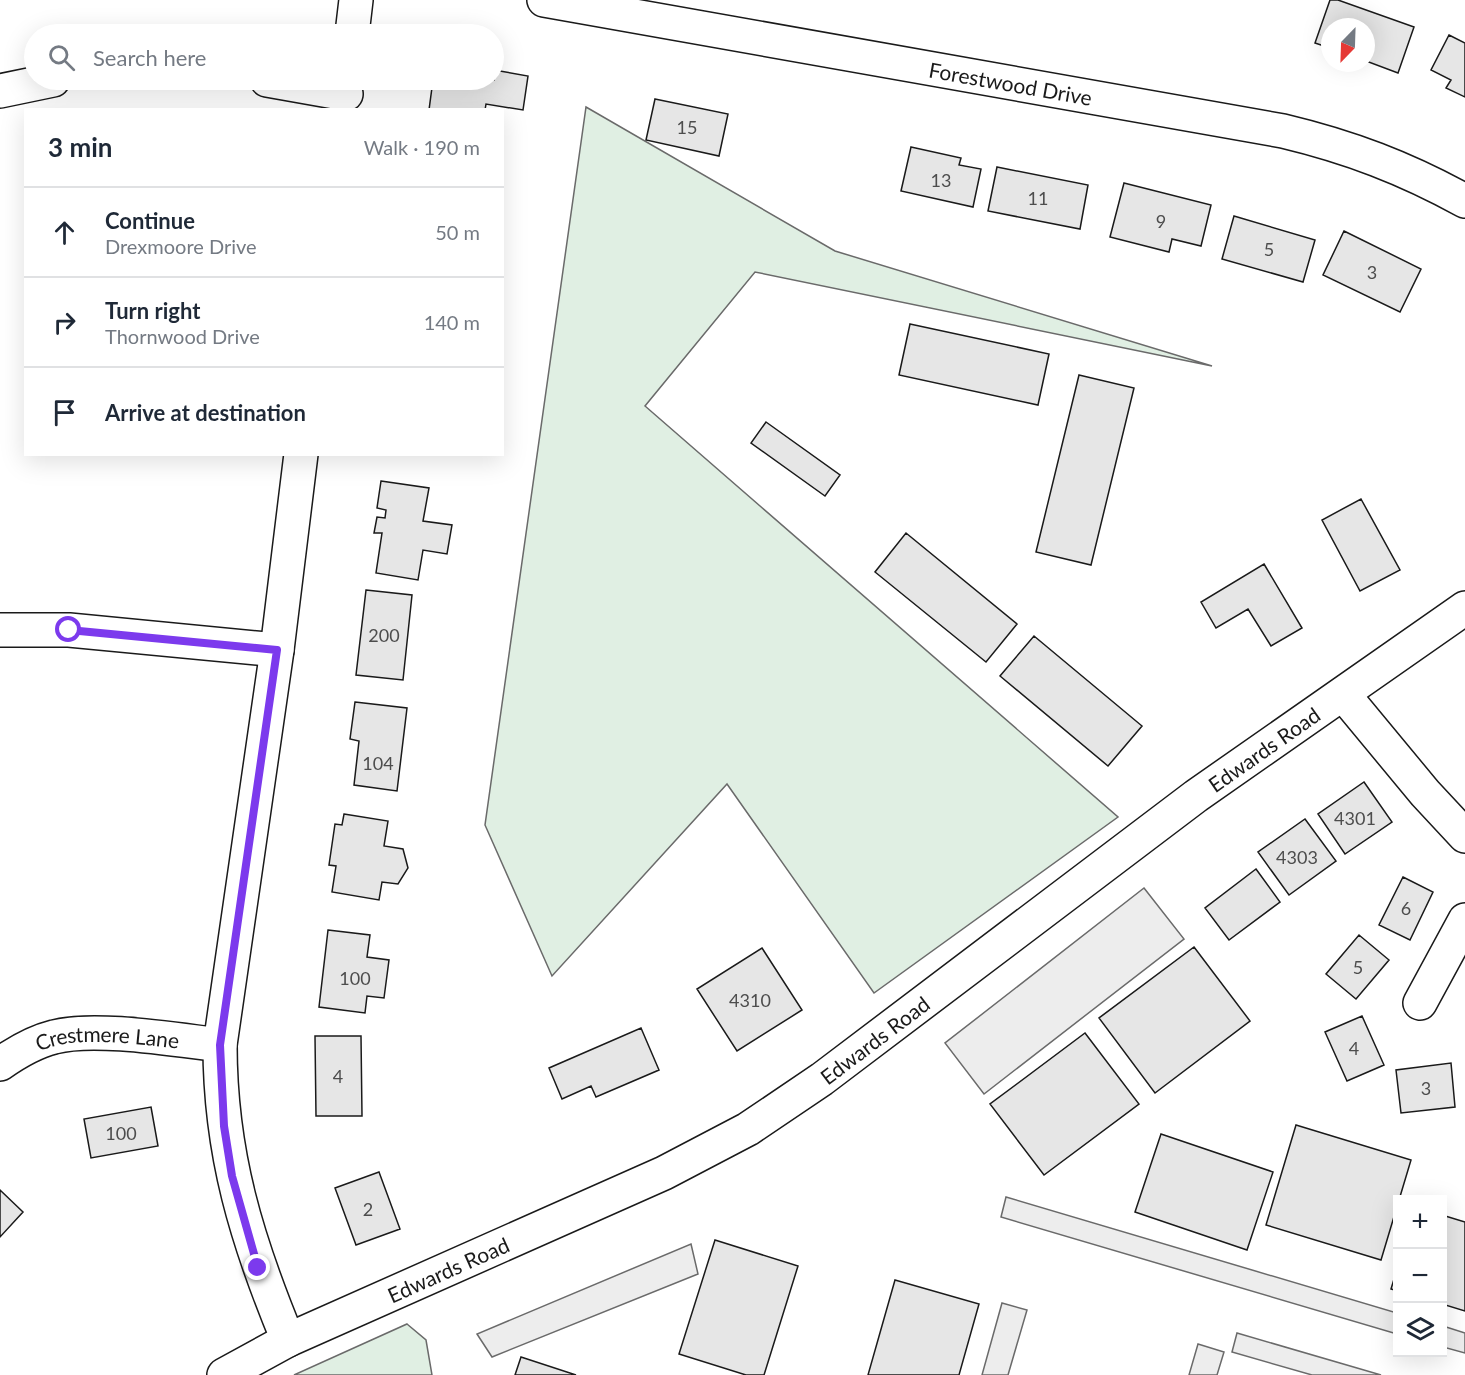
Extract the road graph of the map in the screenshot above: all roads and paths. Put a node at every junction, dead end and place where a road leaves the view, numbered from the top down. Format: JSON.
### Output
{"nodes":[{"id":1,"x":356,"y":0,"type":"edge"},
{"id":2,"x":544,"y":0,"type":"edge"},
{"id":3,"x":353,"y":24,"type":"edge"},
{"id":4,"x":24,"y":86,"type":"edge"},
{"id":5,"x":323,"y":90,"type":"edge"},
{"id":6,"x":0,"y":91,"type":"edge"},
{"id":7,"x":346,"y":94,"type":"edge"},
{"id":8,"x":1465,"y":201,"type":"edge"},
{"id":9,"x":301,"y":456,"type":"edge"},
{"id":10,"x":1465,"y":608,"type":"edge"},
{"id":11,"x":0,"y":630,"type":"edge"},
{"id":12,"x":277,"y":650,"type":"junction"},
{"id":13,"x":1343,"y":694,"type":"junction"},
{"id":14,"x":1465,"y":836,"type":"edge"},
{"id":15,"x":1465,"y":920,"type":"edge"},
{"id":16,"x":1420,"y":1003,"type":"dead end"},
{"id":17,"x":220,"y":1045,"type":"junction"},
{"id":18,"x":0,"y":1064,"type":"edge"},
{"id":19,"x":288,"y":1340,"type":"junction"},
{"id":20,"x":224,"y":1375,"type":"edge"}],
"edges":[{"from":1,"to":3,"type":"street"},
{"from":2,"to":8,"type":"street","name":"Forestwood Drive"},
{"from":4,"to":6,"type":"street"},
{"from":5,"to":7,"type":"street"},
{"from":9,"to":12,"type":"street"},
{"from":10,"to":13,"type":"street","name":"Edwards Road"},
{"from":11,"to":12,"type":"street"},
{"from":12,"to":17,"type":"street"},
{"from":13,"to":14,"type":"street"},
{"from":13,"to":19,"type":"street","name":"Edwards Road"},
{"from":15,"to":16,"type":"street"},
{"from":17,"to":18,"type":"street","name":"Crestmere Lane"},
{"from":17,"to":19,"type":"street"},
{"from":19,"to":20,"type":"street","name":"Edwards Road"}]}
